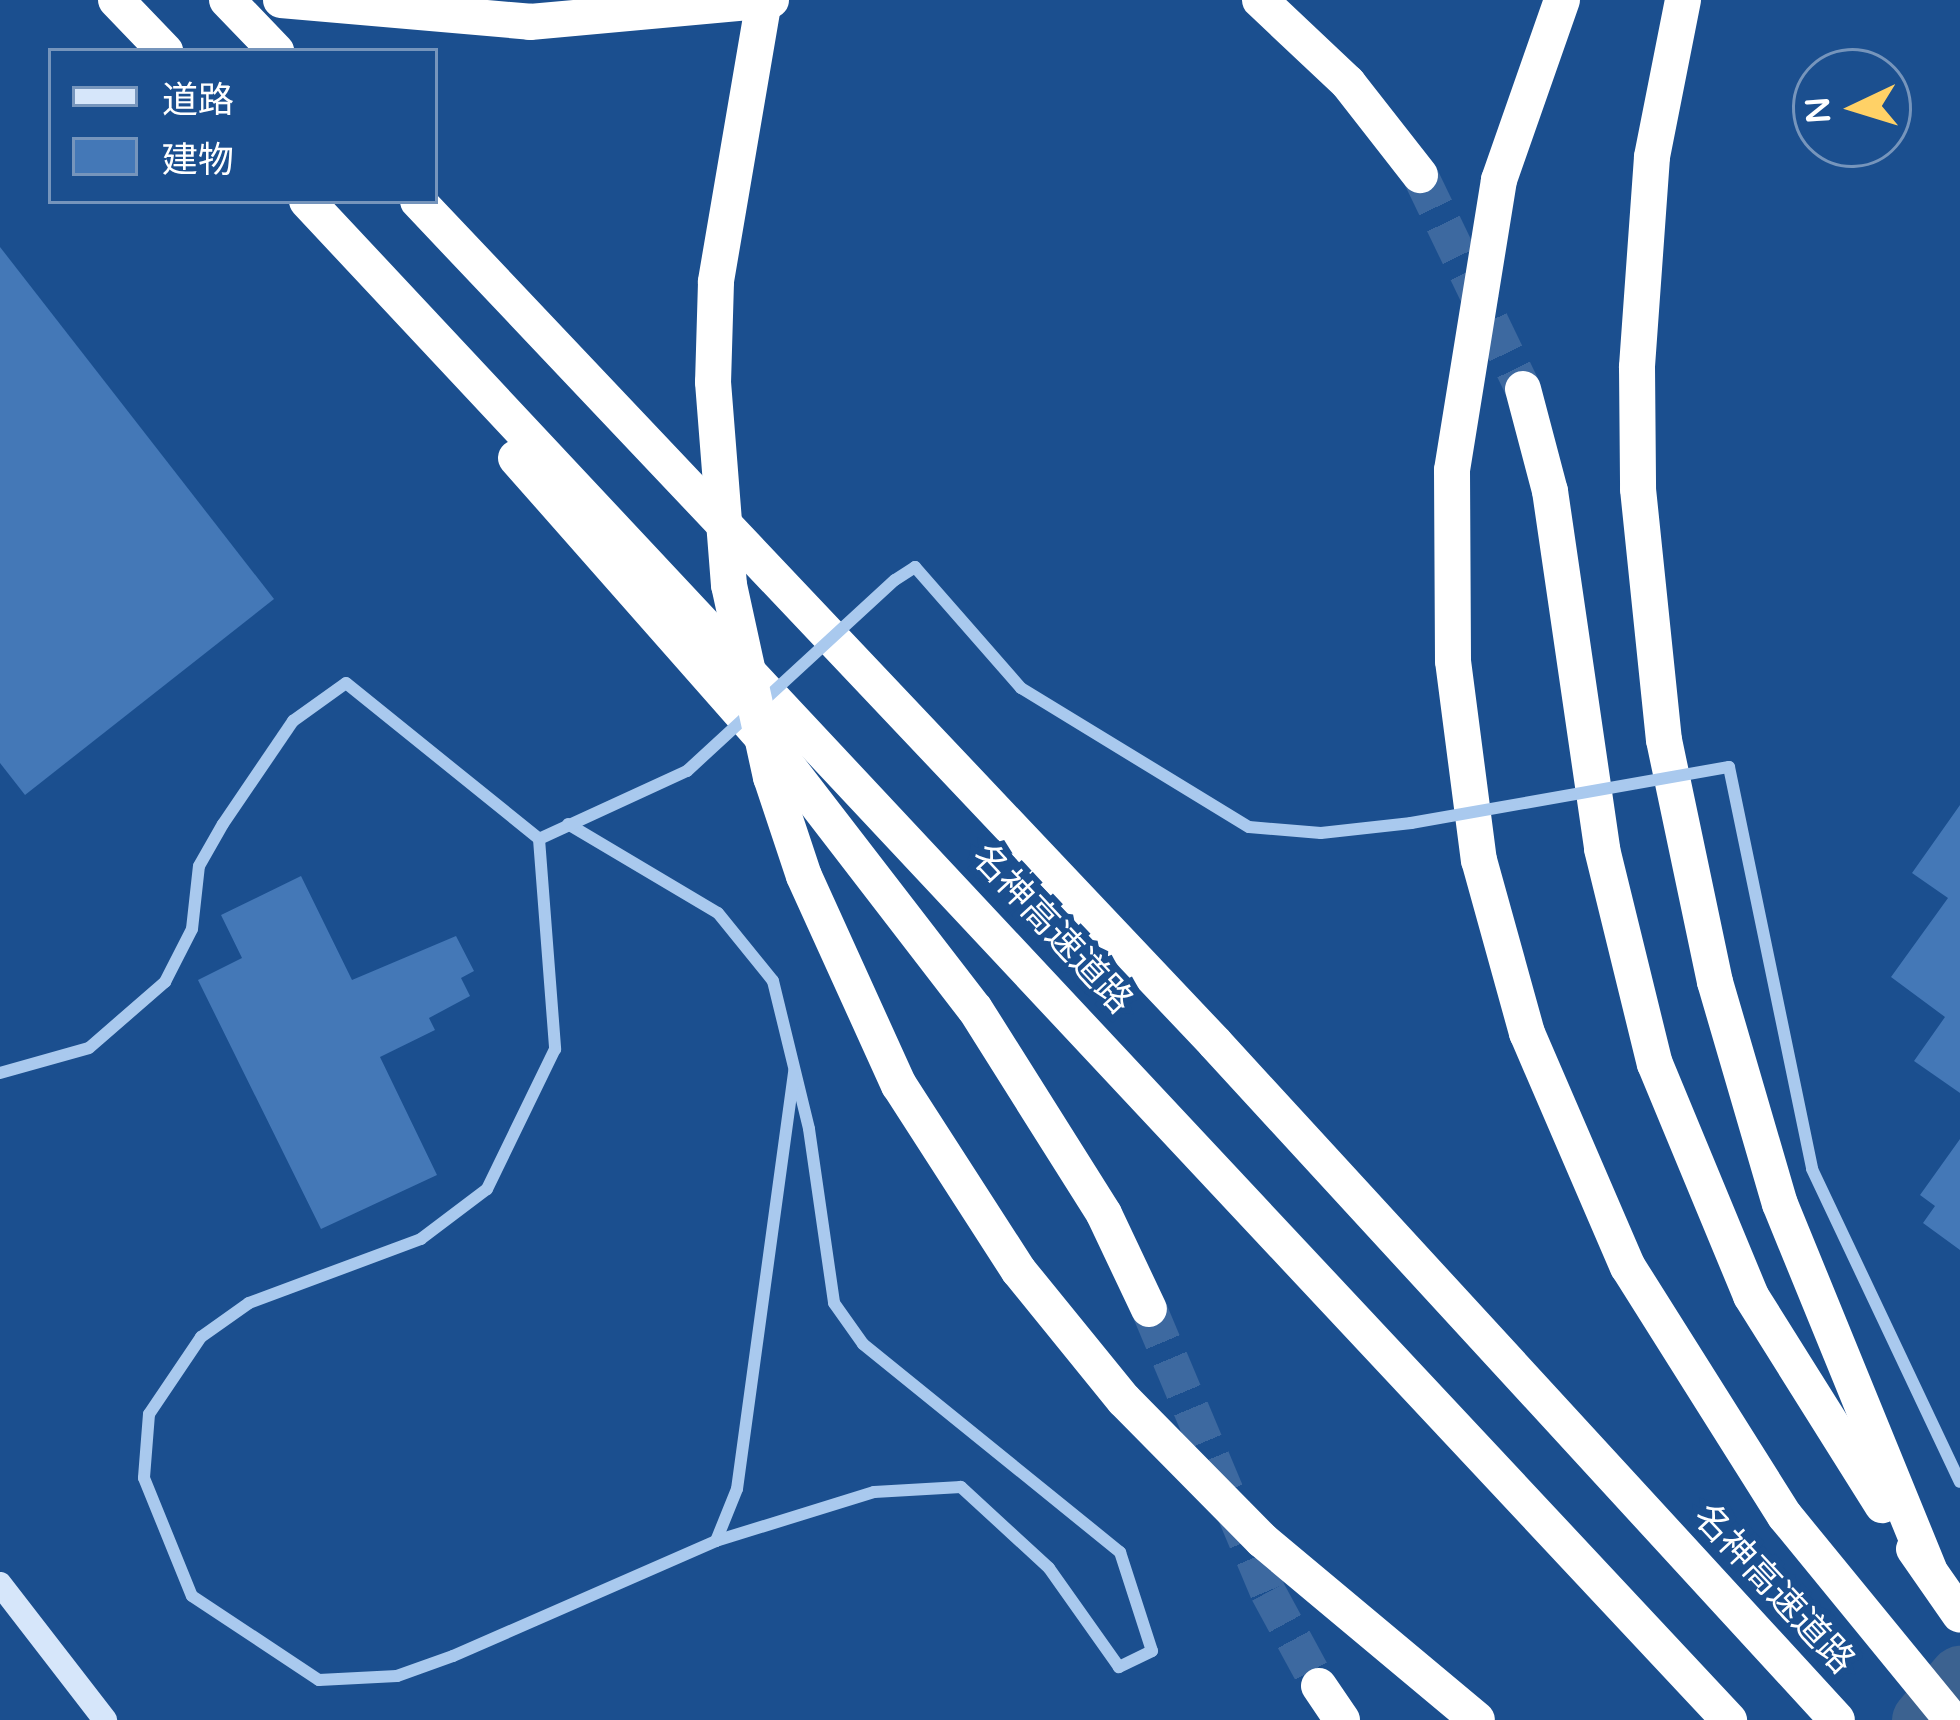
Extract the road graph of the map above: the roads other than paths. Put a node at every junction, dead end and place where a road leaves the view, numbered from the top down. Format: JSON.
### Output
{"nodes":[{"id":1,"x":227,"y":0,"type":"edge"},
{"id":2,"x":281,"y":0,"type":"edge"},
{"id":3,"x":767,"y":0,"type":"edge"},
{"id":4,"x":1260,"y":0,"type":"edge"},
{"id":5,"x":1562,"y":0,"type":"edge"},
{"id":6,"x":1683,"y":0,"type":"edge"},
{"id":7,"x":124,"y":8,"type":"edge"},
{"id":8,"x":159,"y":48,"type":"edge"},
{"id":9,"x":273,"y":48,"type":"edge"},
{"id":10,"x":1420,"y":175,"type":"tunnel mouth"},
{"id":11,"x":285,"y":204,"type":"edge"},
{"id":12,"x":310,"y":204,"type":"edge"},
{"id":13,"x":421,"y":204,"type":"edge"},
{"id":14,"x":1523,"y":389,"type":"tunnel mouth"},
{"id":15,"x":568,"y":824,"type":"junction"},
{"id":16,"x":539,"y":838,"type":"junction"},
{"id":17,"x":794,"y":1070,"type":"junction"},
{"id":18,"x":0,"y":1073,"type":"edge"},
{"id":19,"x":1149,"y":1309,"type":"tunnel mouth"},
{"id":20,"x":1960,"y":1482,"type":"edge"},
{"id":21,"x":716,"y":1541,"type":"junction"},
{"id":22,"x":1928,"y":1569,"type":"junction"},
{"id":23,"x":0,"y":1584,"type":"edge"},
{"id":24,"x":1334,"y":1601,"type":"junction"},
{"id":25,"x":1960,"y":1615,"type":"edge"},
{"id":26,"x":1319,"y":1685,"type":"tunnel mouth"},
{"id":27,"x":1827,"y":1709,"type":"edge"},
{"id":28,"x":105,"y":1720,"type":"edge"},
{"id":29,"x":1342,"y":1720,"type":"edge"},
{"id":30,"x":1451,"y":1720,"type":"edge"},
{"id":31,"x":1477,"y":1720,"type":"edge"},
{"id":32,"x":1729,"y":1720,"type":"edge"},
{"id":33,"x":1952,"y":1720,"type":"edge"}],
"edges":[{"from":1,"to":9,"type":"highway"},
{"from":2,"to":3,"type":"highway"},
{"from":3,"to":24,"type":"highway","bridge":true},
{"from":4,"to":10,"type":"highway"},
{"from":5,"to":33,"type":"highway"},
{"from":6,"to":22,"type":"highway"},
{"from":7,"to":8,"type":"highway"},
{"from":11,"to":19,"type":"highway"},
{"from":12,"to":32,"type":"highway","name":"名神高速道路"},
{"from":13,"to":27,"type":"highway","name":"名神高速道路"},
{"from":14,"to":22,"type":"highway"},
{"from":15,"to":16,"type":"street"},
{"from":15,"to":17,"type":"street"},
{"from":15,"to":20,"type":"street","bridge":true},
{"from":16,"to":18,"type":"street"},
{"from":16,"to":21,"type":"street"},
{"from":17,"to":21,"type":"street"},
{"from":17,"to":21,"type":"street"},
{"from":22,"to":25,"type":"highway"},
{"from":23,"to":28,"type":"street"},
{"from":24,"to":30,"type":"highway"},
{"from":24,"to":31,"type":"highway"},
{"from":26,"to":29,"type":"highway"}]}
